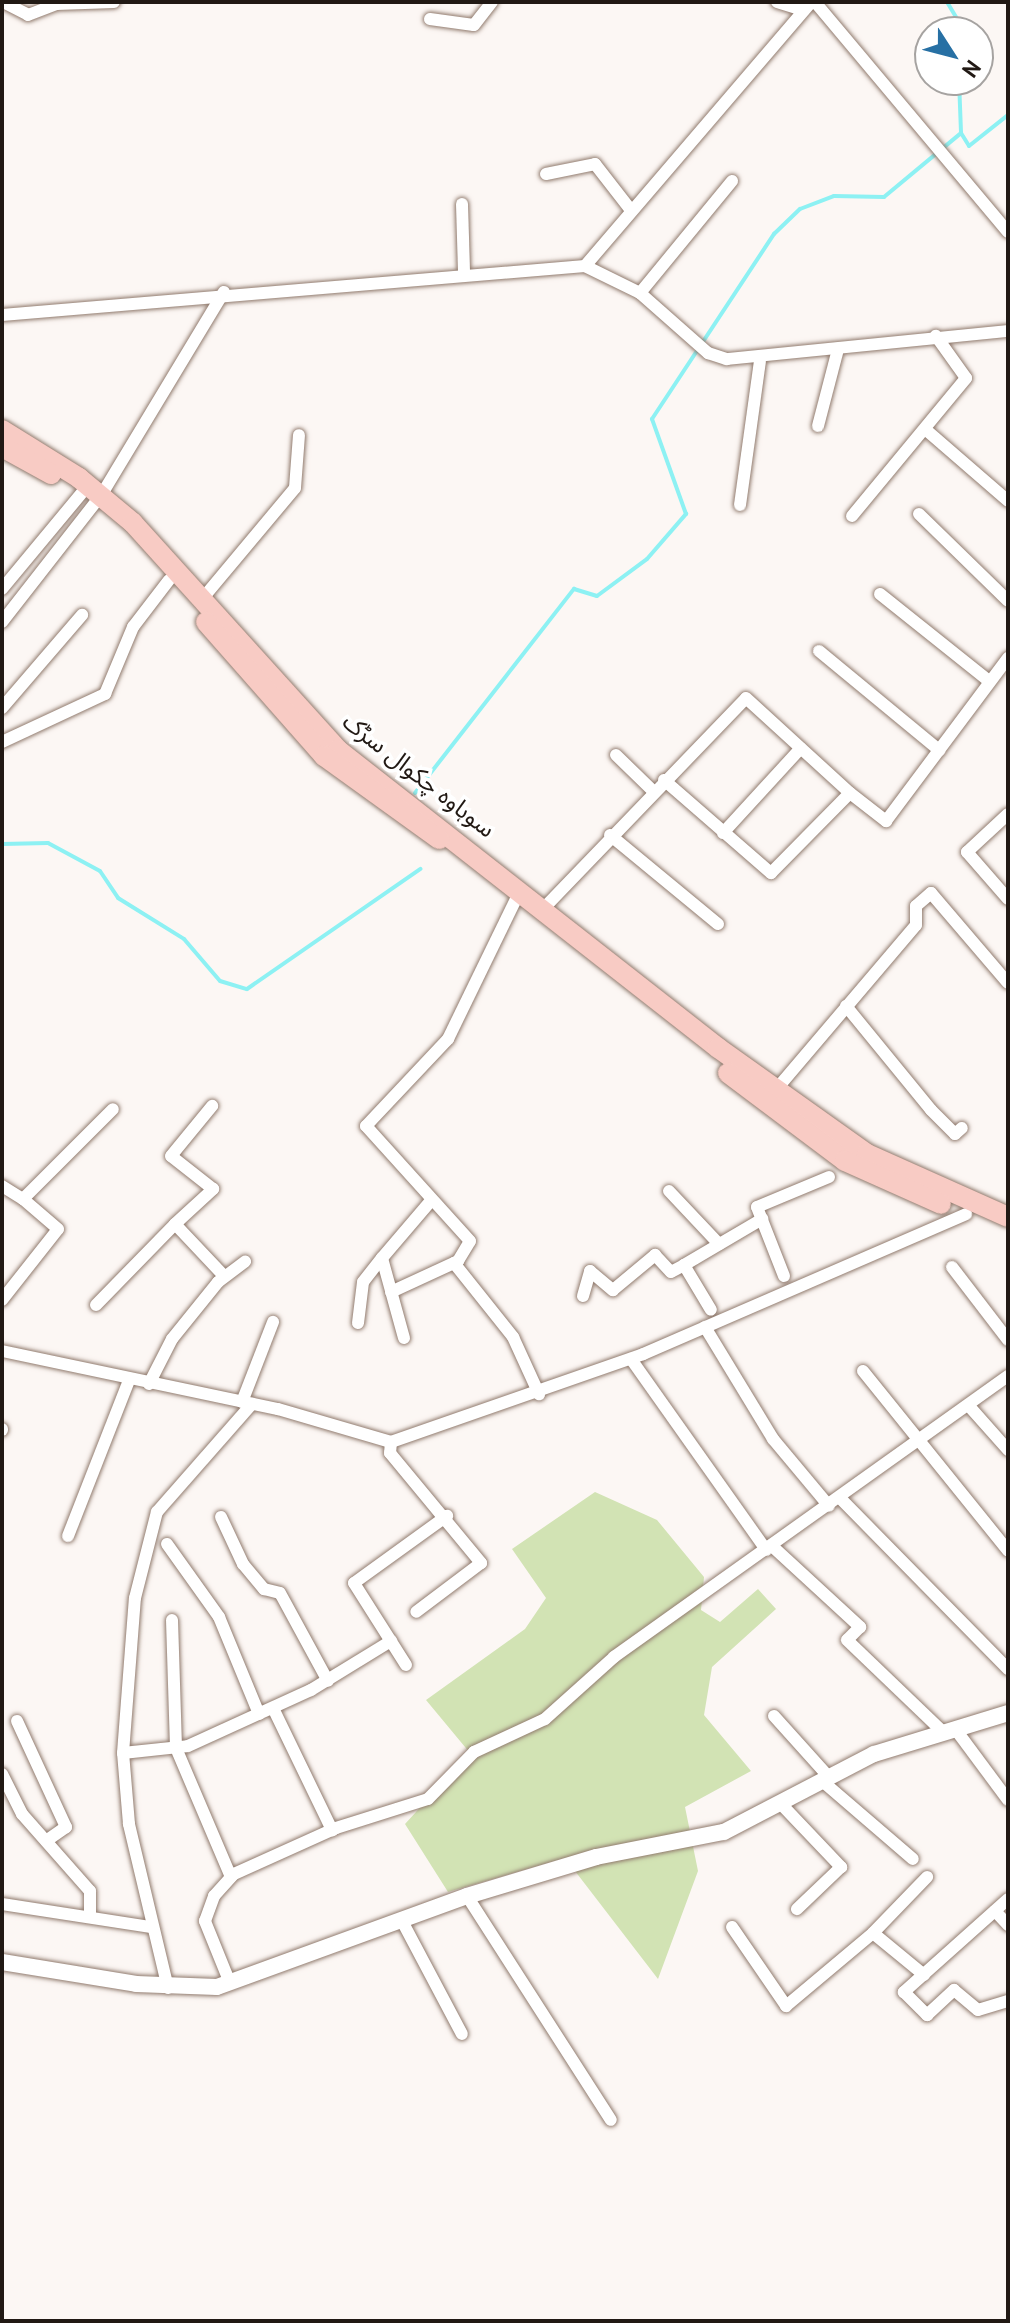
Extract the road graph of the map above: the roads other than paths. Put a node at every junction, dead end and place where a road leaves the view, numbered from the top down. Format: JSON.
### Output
{"nodes":[{"id":1,"x":3,"y":2,"type":"edge"},
{"id":2,"x":114,"y":2,"type":"edge"},
{"id":3,"x":492,"y":2,"type":"edge"},
{"id":4,"x":777,"y":2,"type":"edge"},
{"id":5,"x":810,"y":5,"type":"edge"},
{"id":6,"x":430,"y":19,"type":"dead end"},
{"id":7,"x":546,"y":174,"type":"dead end"},
{"id":8,"x":732,"y":181,"type":"dead end"},
{"id":9,"x":462,"y":204,"type":"dead end"},
{"id":10,"x":630,"y":209,"type":"junction"},
{"id":11,"x":1008,"y":232,"type":"edge"},
{"id":12,"x":585,"y":266,"type":"junction"},
{"id":13,"x":464,"y":271,"type":"junction"},
{"id":14,"x":224,"y":292,"type":"junction"},
{"id":15,"x":640,"y":293,"type":"junction"},
{"id":16,"x":2,"y":315,"type":"edge"},
{"id":17,"x":1008,"y":331,"type":"edge"},
{"id":18,"x":936,"y":336,"type":"junction"},
{"id":19,"x":838,"y":349,"type":"junction"},
{"id":20,"x":760,"y":361,"type":"junction"},
{"id":21,"x":818,"y":426,"type":"dead end"},
{"id":22,"x":925,"y":429,"type":"junction"},
{"id":23,"x":2,"y":430,"type":"edge"},
{"id":24,"x":299,"y":435,"type":"dead end"},
{"id":25,"x":2,"y":447,"type":"edge"},
{"id":26,"x":93,"y":498,"type":"junction"},
{"id":27,"x":1008,"y":501,"type":"edge"},
{"id":28,"x":740,"y":505,"type":"dead end"},
{"id":29,"x":919,"y":514,"type":"dead end"},
{"id":30,"x":852,"y":516,"type":"dead end"},
{"id":31,"x":169,"y":580,"type":"junction"},
{"id":32,"x":2,"y":589,"type":"edge"},
{"id":33,"x":880,"y":594,"type":"dead end"},
{"id":34,"x":203,"y":598,"type":"junction"},
{"id":35,"x":1008,"y":601,"type":"edge"},
{"id":36,"x":82,"y":615,"type":"dead end"},
{"id":37,"x":2,"y":622,"type":"edge"},
{"id":38,"x":819,"y":651,"type":"dead end"},
{"id":39,"x":1008,"y":658,"type":"edge"},
{"id":40,"x":989,"y":681,"type":"junction"},
{"id":41,"x":2,"y":708,"type":"edge"},
{"id":42,"x":2,"y":742,"type":"edge"},
{"id":43,"x":801,"y":748,"type":"junction"},
{"id":44,"x":939,"y":750,"type":"junction"},
{"id":45,"x":616,"y":755,"type":"dead end"},
{"id":46,"x":664,"y":780,"type":"junction"},
{"id":47,"x":653,"y":791,"type":"junction"},
{"id":48,"x":850,"y":793,"type":"junction"},
{"id":49,"x":1008,"y":814,"type":"edge"},
{"id":50,"x":723,"y":833,"type":"junction"},
{"id":51,"x":610,"y":835,"type":"junction"},
{"id":52,"x":516,"y":899,"type":"junction"},
{"id":53,"x":1008,"y":899,"type":"edge"},
{"id":54,"x":544,"y":908,"type":"junction"},
{"id":55,"x":718,"y":924,"type":"dead end"},
{"id":56,"x":1008,"y":983,"type":"edge"},
{"id":57,"x":846,"y":1006,"type":"junction"},
{"id":58,"x":774,"y":1092,"type":"junction"},
{"id":59,"x":212,"y":1106,"type":"dead end"},
{"id":60,"x":113,"y":1109,"type":"dead end"},
{"id":61,"x":962,"y":1128,"type":"dead end"},
{"id":62,"x":829,"y":1177,"type":"dead end"},
{"id":63,"x":2,"y":1186,"type":"edge"},
{"id":64,"x":669,"y":1191,"type":"dead end"},
{"id":65,"x":23,"y":1199,"type":"junction"},
{"id":66,"x":429,"y":1203,"type":"junction"},
{"id":67,"x":966,"y":1214,"type":"junction"},
{"id":68,"x":1008,"y":1217,"type":"edge"},
{"id":69,"x":762,"y":1219,"type":"junction"},
{"id":70,"x":175,"y":1224,"type":"junction"},
{"id":71,"x":1008,"y":1230,"type":"edge"},
{"id":72,"x":719,"y":1244,"type":"junction"},
{"id":73,"x":382,"y":1258,"type":"junction"},
{"id":74,"x":245,"y":1262,"type":"dead end"},
{"id":75,"x":454,"y":1263,"type":"junction"},
{"id":76,"x":684,"y":1265,"type":"junction"},
{"id":77,"x":952,"y":1267,"type":"dead end"},
{"id":78,"x":224,"y":1276,"type":"junction"},
{"id":79,"x":784,"y":1276,"type":"dead end"},
{"id":80,"x":391,"y":1292,"type":"junction"},
{"id":81,"x":583,"y":1296,"type":"dead end"},
{"id":82,"x":2,"y":1300,"type":"edge"},
{"id":83,"x":96,"y":1305,"type":"dead end"},
{"id":84,"x":711,"y":1310,"type":"dead end"},
{"id":85,"x":273,"y":1322,"type":"dead end"},
{"id":86,"x":358,"y":1323,"type":"dead end"},
{"id":87,"x":705,"y":1327,"type":"junction"},
{"id":88,"x":404,"y":1338,"type":"dead end"},
{"id":89,"x":1008,"y":1340,"type":"edge"},
{"id":90,"x":3,"y":1354,"type":"edge"},
{"id":91,"x":631,"y":1359,"type":"junction"},
{"id":92,"x":863,"y":1371,"type":"dead end"},
{"id":93,"x":1008,"y":1376,"type":"edge"},
{"id":94,"x":129,"y":1380,"type":"junction"},
{"id":95,"x":149,"y":1384,"type":"junction"},
{"id":96,"x":539,"y":1394,"type":"junction"},
{"id":97,"x":247,"y":1403,"type":"junction"},
{"id":98,"x":969,"y":1406,"type":"junction"},
{"id":99,"x":391,"y":1442,"type":"junction"},
{"id":100,"x":917,"y":1445,"type":"junction"},
{"id":101,"x":1008,"y":1450,"type":"edge"},
{"id":102,"x":834,"y":1502,"type":"junction"},
{"id":103,"x":447,"y":1516,"type":"junction"},
{"id":104,"x":221,"y":1517,"type":"dead end"},
{"id":105,"x":68,"y":1536,"type":"dead end"},
{"id":106,"x":167,"y":1544,"type":"dead end"},
{"id":107,"x":769,"y":1548,"type":"junction"},
{"id":108,"x":1008,"y":1551,"type":"edge"},
{"id":109,"x":416,"y":1612,"type":"dead end"},
{"id":110,"x":172,"y":1620,"type":"dead end"},
{"id":111,"x":391,"y":1641,"type":"junction"},
{"id":112,"x":406,"y":1665,"type":"dead end"},
{"id":113,"x":1008,"y":1669,"type":"edge"},
{"id":114,"x":328,"y":1681,"type":"junction"},
{"id":115,"x":273,"y":1708,"type":"junction"},
{"id":116,"x":1008,"y":1713,"type":"edge"},
{"id":117,"x":259,"y":1714,"type":"junction"},
{"id":118,"x":774,"y":1716,"type":"dead end"},
{"id":119,"x":17,"y":1721,"type":"dead end"},
{"id":120,"x":950,"y":1732,"type":"junction"},
{"id":121,"x":176,"y":1748,"type":"junction"},
{"id":122,"x":123,"y":1753,"type":"junction"},
{"id":123,"x":2,"y":1774,"type":"edge"},
{"id":124,"x":825,"y":1778,"type":"junction"},
{"id":125,"x":1008,"y":1800,"type":"edge"},
{"id":126,"x":782,"y":1805,"type":"junction"},
{"id":127,"x":332,"y":1830,"type":"junction"},
{"id":128,"x":46,"y":1841,"type":"junction"},
{"id":129,"x":913,"y":1859,"type":"dead end"},
{"id":130,"x":231,"y":1877,"type":"junction"},
{"id":131,"x":927,"y":1877,"type":"dead end"},
{"id":132,"x":467,"y":1896,"type":"junction"},
{"id":133,"x":1008,"y":1899,"type":"edge"},
{"id":134,"x":2,"y":1904,"type":"edge"},
{"id":135,"x":797,"y":1909,"type":"dead end"},
{"id":136,"x":995,"y":1911,"type":"junction"},
{"id":137,"x":90,"y":1917,"type":"junction"},
{"id":138,"x":401,"y":1919,"type":"junction"},
{"id":139,"x":1008,"y":1925,"type":"edge"},
{"id":140,"x":151,"y":1927,"type":"junction"},
{"id":141,"x":732,"y":1927,"type":"dead end"},
{"id":142,"x":873,"y":1933,"type":"junction"},
{"id":143,"x":2,"y":1962,"type":"edge"},
{"id":144,"x":924,"y":1975,"type":"junction"},
{"id":145,"x":230,"y":1983,"type":"junction"},
{"id":146,"x":168,"y":1988,"type":"junction"},
{"id":147,"x":1008,"y":2001,"type":"edge"},
{"id":148,"x":462,"y":2034,"type":"dead end"},
{"id":149,"x":611,"y":2120,"type":"dead end"}],
"edges":[{"from":1,"to":2,"type":"street"},
{"from":3,"to":6,"type":"street"},
{"from":4,"to":5,"type":"street"},
{"from":5,"to":10,"type":"street"},
{"from":5,"to":11,"type":"street"},
{"from":7,"to":10,"type":"street"},
{"from":8,"to":15,"type":"street"},
{"from":9,"to":13,"type":"street"},
{"from":10,"to":12,"type":"street"},
{"from":12,"to":13,"type":"street"},
{"from":12,"to":15,"type":"street"},
{"from":13,"to":14,"type":"street"},
{"from":14,"to":16,"type":"street"},
{"from":14,"to":26,"type":"street"},
{"from":15,"to":20,"type":"street"},
{"from":17,"to":18,"type":"street"},
{"from":18,"to":19,"type":"street"},
{"from":18,"to":22,"type":"street"},
{"from":19,"to":20,"type":"street"},
{"from":19,"to":21,"type":"street"},
{"from":20,"to":28,"type":"street"},
{"from":22,"to":27,"type":"street"},
{"from":22,"to":30,"type":"street"},
{"from":23,"to":26,"type":"highway","name":"سوہاوہ چکوال سڑک"},
{"from":24,"to":34,"type":"street"},
{"from":25,"to":26,"type":"highway"},
{"from":26,"to":31,"type":"highway"},
{"from":26,"to":32,"type":"street"},
{"from":26,"to":34,"type":"highway","name":"سوہاوہ چکوال سڑک"},
{"from":26,"to":37,"type":"street"},
{"from":29,"to":35,"type":"street"},
{"from":31,"to":42,"type":"street"},
{"from":31,"to":52,"type":"highway"},
{"from":33,"to":40,"type":"street"},
{"from":34,"to":54,"type":"highway","name":"سوہاوہ چکوال سڑک"},
{"from":36,"to":41,"type":"street"},
{"from":38,"to":44,"type":"street"},
{"from":39,"to":40,"type":"street"},
{"from":40,"to":44,"type":"street"},
{"from":43,"to":46,"type":"street"},
{"from":43,"to":48,"type":"street"},
{"from":43,"to":50,"type":"street"},
{"from":44,"to":48,"type":"street"},
{"from":45,"to":47,"type":"street"},
{"from":46,"to":47,"type":"street"},
{"from":46,"to":50,"type":"street"},
{"from":47,"to":51,"type":"street"},
{"from":48,"to":50,"type":"street"},
{"from":49,"to":53,"type":"street"},
{"from":51,"to":54,"type":"street"},
{"from":51,"to":55,"type":"street"},
{"from":52,"to":66,"type":"street"},
{"from":52,"to":67,"type":"highway"},
{"from":54,"to":58,"type":"highway","name":"سوہاوہ چکوال سڑک"},
{"from":56,"to":57,"type":"street"},
{"from":57,"to":58,"type":"street"},
{"from":57,"to":61,"type":"street"},
{"from":58,"to":68,"type":"highway","name":"سوہاوہ چکوال سڑک"},
{"from":59,"to":70,"type":"street"},
{"from":60,"to":65,"type":"street"},
{"from":62,"to":69,"type":"street"},
{"from":63,"to":65,"type":"street"},
{"from":64,"to":72,"type":"street"},
{"from":65,"to":82,"type":"street"},
{"from":66,"to":73,"type":"street"},
{"from":66,"to":75,"type":"street"},
{"from":67,"to":71,"type":"highway"},
{"from":67,"to":87,"type":"street"},
{"from":69,"to":72,"type":"street"},
{"from":69,"to":79,"type":"street"},
{"from":70,"to":78,"type":"street"},
{"from":70,"to":83,"type":"street"},
{"from":72,"to":76,"type":"street"},
{"from":73,"to":80,"type":"street"},
{"from":73,"to":86,"type":"street"},
{"from":74,"to":78,"type":"street"},
{"from":75,"to":80,"type":"street"},
{"from":75,"to":96,"type":"street"},
{"from":76,"to":81,"type":"street"},
{"from":76,"to":84,"type":"street"},
{"from":77,"to":89,"type":"street"},
{"from":78,"to":95,"type":"street"},
{"from":80,"to":88,"type":"street"},
{"from":85,"to":97,"type":"street"},
{"from":87,"to":91,"type":"street"},
{"from":87,"to":102,"type":"street"},
{"from":90,"to":94,"type":"street"},
{"from":91,"to":96,"type":"street"},
{"from":91,"to":107,"type":"street"},
{"from":92,"to":100,"type":"street"},
{"from":93,"to":98,"type":"street"},
{"from":94,"to":95,"type":"street"},
{"from":94,"to":105,"type":"street"},
{"from":95,"to":97,"type":"street"},
{"from":96,"to":99,"type":"street"},
{"from":97,"to":99,"type":"street"},
{"from":97,"to":122,"type":"street"},
{"from":98,"to":100,"type":"street"},
{"from":98,"to":101,"type":"street"},
{"from":99,"to":103,"type":"street"},
{"from":100,"to":102,"type":"street"},
{"from":100,"to":108,"type":"street"},
{"from":102,"to":107,"type":"street"},
{"from":102,"to":113,"type":"street"},
{"from":103,"to":109,"type":"street"},
{"from":103,"to":111,"type":"street"},
{"from":104,"to":114,"type":"street"},
{"from":106,"to":117,"type":"street"},
{"from":107,"to":120,"type":"street"},
{"from":107,"to":127,"type":"street"},
{"from":110,"to":121,"type":"street"},
{"from":111,"to":112,"type":"street"},
{"from":111,"to":114,"type":"street"},
{"from":114,"to":115,"type":"street"},
{"from":115,"to":117,"type":"street"},
{"from":115,"to":127,"type":"street"},
{"from":116,"to":120,"type":"street"},
{"from":117,"to":121,"type":"street"},
{"from":118,"to":124,"type":"street"},
{"from":119,"to":128,"type":"street"},
{"from":120,"to":124,"type":"street"},
{"from":120,"to":125,"type":"street"},
{"from":121,"to":122,"type":"street"},
{"from":121,"to":130,"type":"street"},
{"from":122,"to":140,"type":"street"},
{"from":123,"to":128,"type":"street"},
{"from":124,"to":126,"type":"street"},
{"from":124,"to":129,"type":"street"},
{"from":126,"to":132,"type":"street"},
{"from":126,"to":135,"type":"street"},
{"from":127,"to":130,"type":"street"},
{"from":128,"to":137,"type":"street"},
{"from":130,"to":145,"type":"street"},
{"from":131,"to":142,"type":"street"},
{"from":132,"to":138,"type":"street"},
{"from":132,"to":149,"type":"street"},
{"from":133,"to":136,"type":"street"},
{"from":134,"to":137,"type":"street"},
{"from":136,"to":139,"type":"street"},
{"from":136,"to":144,"type":"street"},
{"from":137,"to":140,"type":"street"},
{"from":138,"to":145,"type":"street"},
{"from":138,"to":148,"type":"street"},
{"from":140,"to":146,"type":"street"},
{"from":141,"to":142,"type":"street"},
{"from":142,"to":144,"type":"street"},
{"from":143,"to":146,"type":"street"},
{"from":144,"to":147,"type":"street"},
{"from":145,"to":146,"type":"street"}]}
